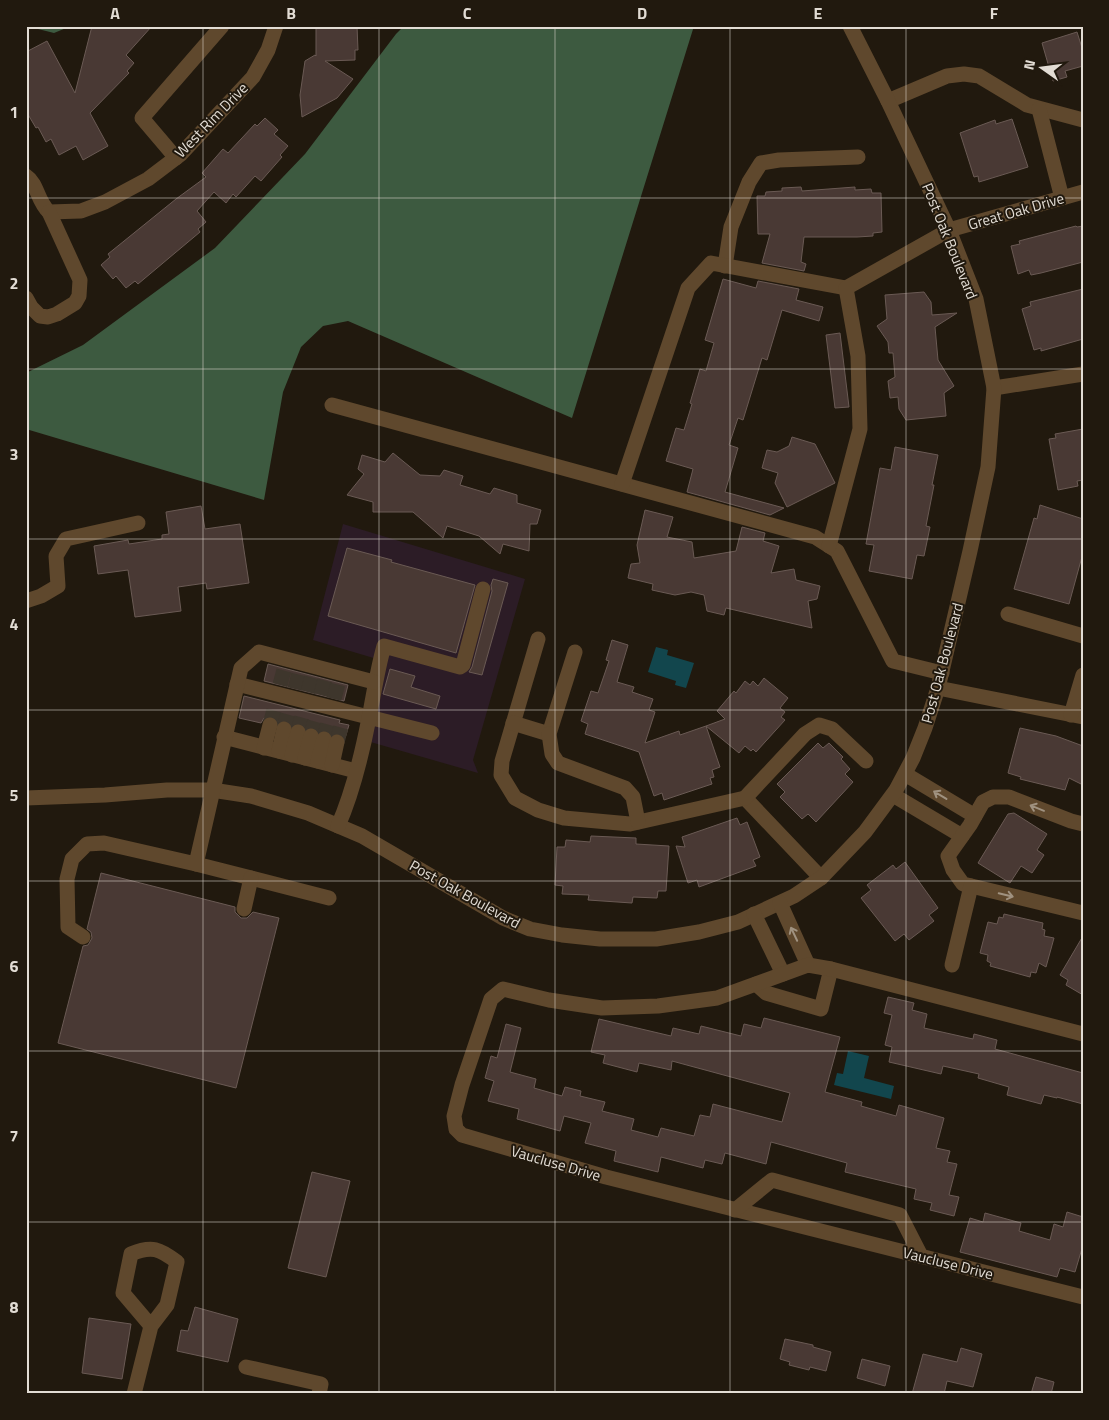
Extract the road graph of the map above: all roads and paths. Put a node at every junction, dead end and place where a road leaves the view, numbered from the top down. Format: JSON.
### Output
{"nodes":[{"id":1,"x":222,"y":26,"type":"edge"},
{"id":2,"x":276,"y":26,"type":"edge"},
{"id":3,"x":850,"y":26,"type":"edge"},
{"id":4,"x":888,"y":101,"type":"junction"},
{"id":5,"x":1039,"y":109,"type":"junction"},
{"id":6,"x":1083,"y":120,"type":"edge"},
{"id":7,"x":858,"y":157,"type":"dead end"},
{"id":8,"x":176,"y":158,"type":"junction"},
{"id":9,"x":26,"y":176,"type":"edge"},
{"id":10,"x":1083,"y":192,"type":"edge"},
{"id":11,"x":1062,"y":198,"type":"junction"},
{"id":12,"x":49,"y":212,"type":"junction"},
{"id":13,"x":950,"y":230,"type":"junction"},
{"id":14,"x":725,"y":266,"type":"junction"},
{"id":15,"x":846,"y":288,"type":"junction"},
{"id":16,"x":26,"y":298,"type":"edge"},
{"id":17,"x":1083,"y":374,"type":"edge"},
{"id":18,"x":994,"y":388,"type":"junction"},
{"id":19,"x":332,"y":405,"type":"dead end"},
{"id":20,"x":622,"y":484,"type":"junction"},
{"id":21,"x":138,"y":523,"type":"dead end"},
{"id":22,"x":829,"y":546,"type":"junction"},
{"id":23,"x":483,"y":589,"type":"dead end"},
{"id":24,"x":26,"y":601,"type":"edge"},
{"id":25,"x":1008,"y":614,"type":"dead end"},
{"id":26,"x":1083,"y":636,"type":"edge"},
{"id":27,"x":538,"y":638,"type":"dead end"},
{"id":28,"x":575,"y":652,"type":"dead end"},
{"id":29,"x":1083,"y":675,"type":"edge"},
{"id":30,"x":940,"y":680,"type":"junction"},
{"id":31,"x":374,"y":682,"type":"junction"},
{"id":32,"x":237,"y":684,"type":"junction"},
{"id":33,"x":1077,"y":716,"type":"edge"},
{"id":34,"x":369,"y":718,"type":"junction"},
{"id":35,"x":513,"y":723,"type":"junction"},
{"id":36,"x":432,"y":733,"type":"dead end"},
{"id":37,"x":304,"y":734,"type":"junction"},
{"id":38,"x":549,"y":734,"type":"junction"},
{"id":39,"x":224,"y":737,"type":"junction"},
{"id":40,"x":298,"y":756,"type":"junction"},
{"id":41,"x":866,"y":761,"type":"dead end"},
{"id":42,"x":356,"y":771,"type":"junction"},
{"id":43,"x":905,"y":774,"type":"junction"},
{"id":44,"x":212,"y":790,"type":"junction"},
{"id":45,"x":893,"y":795,"type":"junction"},
{"id":46,"x":26,"y":798,"type":"edge"},
{"id":47,"x":745,"y":798,"type":"junction"},
{"id":48,"x":638,"y":822,"type":"junction"},
{"id":49,"x":1083,"y":824,"type":"edge"},
{"id":50,"x":338,"y":826,"type":"junction"},
{"id":51,"x":969,"y":826,"type":"junction"},
{"id":52,"x":196,"y":864,"type":"junction"},
{"id":53,"x":251,"y":878,"type":"junction"},
{"id":54,"x":821,"y":878,"type":"junction"},
{"id":55,"x":971,"y":886,"type":"junction"},
{"id":56,"x":329,"y":898,"type":"dead end"},
{"id":57,"x":780,"y":902,"type":"junction"},
{"id":58,"x":244,"y":909,"type":"dead end"},
{"id":59,"x":1083,"y":913,"type":"edge"},
{"id":60,"x":754,"y":914,"type":"junction"},
{"id":61,"x":83,"y":937,"type":"dead end"},
{"id":62,"x":808,"y":965,"type":"junction"},
{"id":63,"x":952,"y":965,"type":"dead end"},
{"id":64,"x":831,"y":969,"type":"junction"},
{"id":65,"x":783,"y":974,"type":"junction"},
{"id":66,"x":756,"y":984,"type":"junction"},
{"id":67,"x":1083,"y":1034,"type":"edge"},
{"id":68,"x":736,"y":1210,"type":"junction"},
{"id":69,"x":921,"y":1256,"type":"junction"},
{"id":70,"x":1083,"y":1297,"type":"edge"},
{"id":71,"x":151,"y":1326,"type":"junction"},
{"id":72,"x":246,"y":1367,"type":"dead end"},
{"id":73,"x":134,"y":1394,"type":"edge"},
{"id":74,"x":319,"y":1394,"type":"edge"}],
"edges":[{"from":1,"to":8,"type":"street"},
{"from":2,"to":8,"type":"street","name":"West Rim Drive"},
{"from":3,"to":4,"type":"street","name":"Post Oak Boulevard"},
{"from":4,"to":5,"type":"street"},
{"from":4,"to":13,"type":"street","name":"Post Oak Boulevard"},
{"from":5,"to":6,"type":"street"},
{"from":5,"to":11,"type":"street"},
{"from":7,"to":14,"type":"street"},
{"from":8,"to":12,"type":"street","name":"West Rim Drive"},
{"from":9,"to":12,"type":"street"},
{"from":10,"to":11,"type":"street","name":"Great Oak Drive"},
{"from":11,"to":13,"type":"street","name":"Great Oak Drive"},
{"from":12,"to":16,"type":"street"},
{"from":13,"to":15,"type":"street","name":"Great Oak Drive"},
{"from":13,"to":18,"type":"street","name":"Post Oak Boulevard"},
{"from":14,"to":15,"type":"street"},
{"from":14,"to":20,"type":"street"},
{"from":15,"to":22,"type":"street"},
{"from":17,"to":18,"type":"street"},
{"from":18,"to":30,"type":"street","name":"Post Oak Boulevard"},
{"from":19,"to":20,"type":"street"},
{"from":20,"to":22,"type":"street"},
{"from":21,"to":24,"type":"street"},
{"from":22,"to":30,"type":"street"},
{"from":23,"to":31,"type":"street"},
{"from":25,"to":26,"type":"street"},
{"from":27,"to":35,"type":"street"},
{"from":28,"to":38,"type":"street"},
{"from":29,"to":33,"type":"street"},
{"from":30,"to":33,"type":"street"},
{"from":30,"to":43,"type":"street","name":"Post Oak Boulevard"},
{"from":31,"to":32,"type":"street"},
{"from":31,"to":34,"type":"street"},
{"from":32,"to":34,"type":"street"},
{"from":32,"to":39,"type":"street"},
{"from":34,"to":36,"type":"street"},
{"from":34,"to":42,"type":"street"},
{"from":35,"to":38,"type":"street"},
{"from":35,"to":48,"type":"street"},
{"from":37,"to":40,"type":"street"},
{"from":37,"to":40,"type":"street"},
{"from":37,"to":40,"type":"street"},
{"from":38,"to":48,"type":"street"},
{"from":39,"to":40,"type":"street"},
{"from":39,"to":44,"type":"street"},
{"from":40,"to":42,"type":"street"},
{"from":41,"to":47,"type":"street"},
{"from":42,"to":50,"type":"street"},
{"from":43,"to":45,"type":"street","name":"Post Oak Boulevard"},
{"from":51,"to":43,"type":"street","one_way":true},
{"from":44,"to":46,"type":"street","name":"Post Oak Boulevard"},
{"from":44,"to":50,"type":"street","name":"Post Oak Boulevard"},
{"from":44,"to":52,"type":"street"},
{"from":45,"to":51,"type":"street"},
{"from":45,"to":54,"type":"street","name":"Post Oak Boulevard"},
{"from":47,"to":48,"type":"street"},
{"from":47,"to":54,"type":"street"},
{"from":49,"to":51,"type":"street","one_way":true},
{"from":50,"to":60,"type":"street","name":"Post Oak Boulevard"},
{"from":51,"to":55,"type":"street"},
{"from":52,"to":53,"type":"street"},
{"from":52,"to":61,"type":"street"},
{"from":53,"to":56,"type":"street"},
{"from":53,"to":58,"type":"street"},
{"from":54,"to":57,"type":"street","name":"Post Oak Boulevard"},
{"from":55,"to":59,"type":"street","one_way":true},
{"from":55,"to":63,"type":"street"},
{"from":57,"to":60,"type":"street","name":"Post Oak Boulevard"},
{"from":62,"to":57,"type":"street","one_way":true},
{"from":60,"to":65,"type":"street"},
{"from":62,"to":64,"type":"street","name":"Vaucluse Drive"},
{"from":62,"to":65,"type":"street","name":"Vaucluse Drive"},
{"from":64,"to":66,"type":"street"},
{"from":64,"to":67,"type":"street","name":"Vaucluse Drive"},
{"from":65,"to":66,"type":"street","name":"Vaucluse Drive"},
{"from":66,"to":68,"type":"street","name":"Vaucluse Drive"},
{"from":68,"to":69,"type":"street","name":"Vaucluse Drive"},
{"from":68,"to":69,"type":"street"},
{"from":69,"to":70,"type":"street","name":"Vaucluse Drive"},
{"from":71,"to":71,"type":"street"},
{"from":71,"to":73,"type":"street"},
{"from":72,"to":74,"type":"street"}]}
